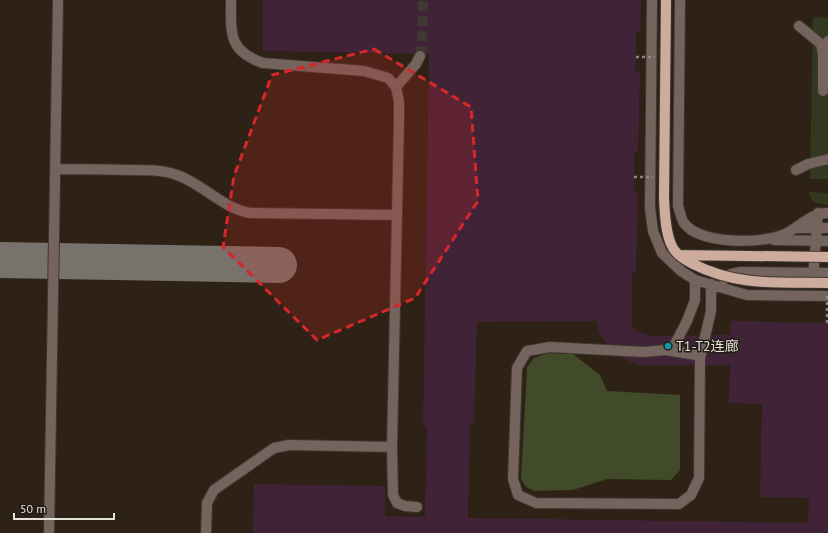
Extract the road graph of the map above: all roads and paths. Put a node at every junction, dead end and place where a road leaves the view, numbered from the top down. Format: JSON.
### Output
{"nodes":[{"id":1,"x":58,"y":0,"type":"edge"},
{"id":2,"x":231,"y":0,"type":"edge"},
{"id":3,"x":652,"y":0,"type":"edge"},
{"id":4,"x":666,"y":0,"type":"edge"},
{"id":5,"x":680,"y":0,"type":"edge"},
{"id":6,"x":799,"y":26,"type":"dead end"},
{"id":7,"x":828,"y":41,"type":"edge"},
{"id":8,"x":824,"y":55,"type":"junction"},
{"id":9,"x":420,"y":56,"type":"tunnel mouth"},
{"id":10,"x":636,"y":57,"type":"dead end"},
{"id":11,"x":665,"y":57,"type":"junction"},
{"id":12,"x":396,"y":87,"type":"junction"},
{"id":13,"x":823,"y":91,"type":"dead end"},
{"id":14,"x":828,"y":159,"type":"edge"},
{"id":15,"x":55,"y":168,"type":"junction"},
{"id":16,"x":796,"y":170,"type":"dead end"},
{"id":17,"x":634,"y":177,"type":"dead end"},
{"id":18,"x":664,"y":177,"type":"junction"},
{"id":19,"x":823,"y":213,"type":"edge"},
{"id":20,"x":397,"y":215,"type":"junction"},
{"id":21,"x":796,"y":228,"type":"junction"},
{"id":22,"x":816,"y":228,"type":"junction"},
{"id":23,"x":828,"y":228,"type":"edge"},
{"id":24,"x":768,"y":240,"type":"junction"},
{"id":25,"x":815,"y":241,"type":"junction"},
{"id":26,"x":828,"y":241,"type":"edge"},
{"id":27,"x":679,"y":254,"type":"junction"},
{"id":28,"x":828,"y":257,"type":"edge"},
{"id":29,"x":813,"y":273,"type":"junction"},
{"id":30,"x":828,"y":273,"type":"edge"},
{"id":31,"x":695,"y":280,"type":"junction"},
{"id":32,"x":828,"y":283,"type":"edge"},
{"id":33,"x":711,"y":284,"type":"junction"},
{"id":34,"x":813,"y":295,"type":"junction"},
{"id":35,"x":828,"y":296,"type":"edge"},
{"id":36,"x":665,"y":350,"type":"junction"},
{"id":37,"x":700,"y":358,"type":"junction"},
{"id":38,"x":392,"y":447,"type":"junction"},
{"id":39,"x":417,"y":507,"type":"dead end"},
{"id":40,"x":49,"y":533,"type":"edge"},
{"id":41,"x":206,"y":533,"type":"edge"}],
"edges":[{"from":1,"to":15,"type":"lane"},
{"from":2,"to":12,"type":"lane"},
{"from":3,"to":31,"type":"lane"},
{"from":4,"to":11,"type":"main road","bridge":true},
{"from":5,"to":24,"type":"lane"},
{"from":6,"to":8,"type":"lane"},
{"from":7,"to":8,"type":"lane"},
{"from":8,"to":13,"type":"lane"},
{"from":9,"to":12,"type":"lane"},
{"from":10,"to":11,"type":"path","bridge":true},
{"from":11,"to":18,"type":"main road","bridge":true},
{"from":12,"to":20,"type":"lane"},
{"from":14,"to":16,"type":"lane"},
{"from":15,"to":20,"type":"lane"},
{"from":15,"to":40,"type":"lane"},
{"from":17,"to":18,"type":"path","bridge":true},
{"from":18,"to":27,"type":"main road","bridge":true},
{"from":19,"to":21,"type":"lane"},
{"from":19,"to":22,"type":"lane"},
{"from":20,"to":38,"type":"lane"},
{"from":21,"to":22,"type":"lane"},
{"from":21,"to":24,"type":"lane"},
{"from":22,"to":23,"type":"lane"},
{"from":22,"to":25,"type":"lane"},
{"from":24,"to":25,"type":"lane"},
{"from":25,"to":26,"type":"lane"},
{"from":25,"to":29,"type":"lane"},
{"from":27,"to":28,"type":"main road","bridge":true},
{"from":27,"to":32,"type":"main road","bridge":true},
{"from":29,"to":30,"type":"lane"},
{"from":29,"to":33,"type":"lane"},
{"from":29,"to":34,"type":"lane"},
{"from":31,"to":33,"type":"lane"},
{"from":31,"to":36,"type":"lane"},
{"from":33,"to":34,"type":"lane"},
{"from":33,"to":37,"type":"lane"},
{"from":34,"to":35,"type":"lane"},
{"from":36,"to":37,"type":"lane"},
{"from":36,"to":37,"type":"lane"},
{"from":38,"to":39,"type":"lane"},
{"from":38,"to":41,"type":"lane"}]}
